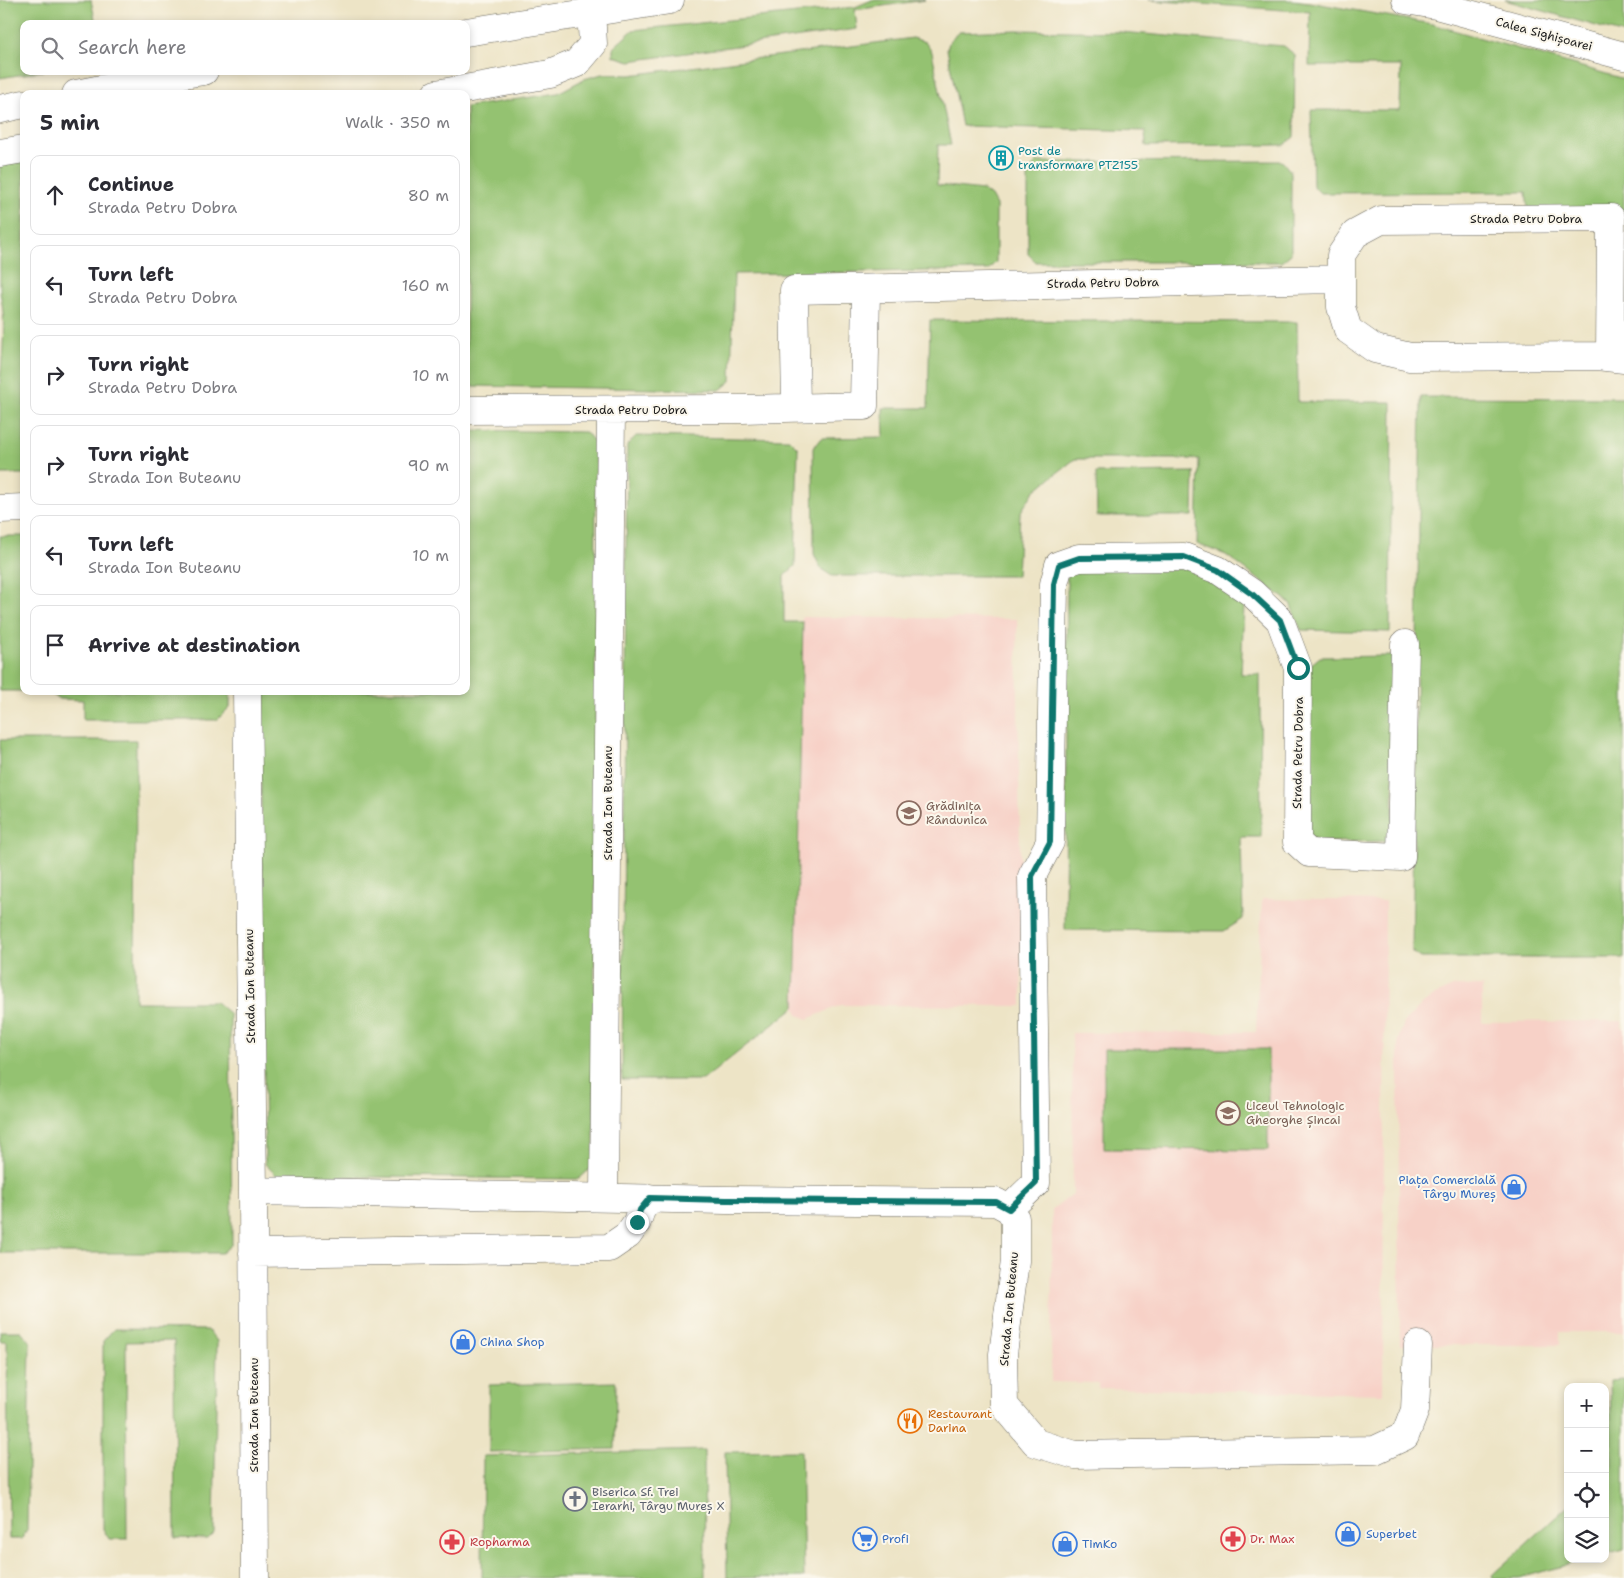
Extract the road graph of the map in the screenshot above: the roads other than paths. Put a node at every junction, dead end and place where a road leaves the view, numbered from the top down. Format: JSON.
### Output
{"nodes":[{"id":1,"x":670,"y":0,"type":"edge"},
{"id":2,"x":1406,"y":0,"type":"edge"},
{"id":3,"x":634,"y":3,"type":"edge"},
{"id":4,"x":590,"y":11,"type":"junction"},
{"id":5,"x":470,"y":31,"type":"edge"},
{"id":6,"x":1624,"y":56,"type":"edge"},
{"id":7,"x":177,"y":75,"type":"edge"},
{"id":8,"x":96,"y":90,"type":"edge"},
{"id":9,"x":459,"y":90,"type":"edge"},
{"id":10,"x":20,"y":105,"type":"edge"},
{"id":11,"x":0,"y":109,"type":"edge"},
{"id":12,"x":20,"y":150,"type":"edge"},
{"id":13,"x":0,"y":152,"type":"edge"},
{"id":14,"x":1340,"y":279,"type":"junction"},
{"id":15,"x":866,"y":289,"type":"junction"},
{"id":16,"x":1617,"y":358,"type":"edge"},
{"id":17,"x":796,"y":407,"type":"junction"},
{"id":18,"x":470,"y":410,"type":"edge"},
{"id":19,"x":612,"y":410,"type":"junction"},
{"id":20,"x":20,"y":508,"type":"edge"},
{"id":21,"x":0,"y":509,"type":"edge"},
{"id":22,"x":1405,"y":644,"type":"dead end"},
{"id":23,"x":247,"y":695,"type":"edge"},
{"id":24,"x":254,"y":1191,"type":"junction"},
{"id":25,"x":604,"y":1196,"type":"junction"},
{"id":26,"x":650,"y":1198,"type":"junction"},
{"id":27,"x":1009,"y":1209,"type":"junction"},
{"id":28,"x":254,"y":1253,"type":"junction"},
{"id":29,"x":1418,"y":1346,"type":"dead end"},
{"id":30,"x":255,"y":1578,"type":"edge"}],
"edges":[{"from":1,"to":3,"type":"street"},
{"from":2,"to":6,"type":"street","name":"Calea Sighișoarei"},
{"from":3,"to":4,"type":"street"},
{"from":4,"to":5,"type":"street"},
{"from":4,"to":9,"type":"street"},
{"from":7,"to":8,"type":"street"},
{"from":10,"to":11,"type":"street"},
{"from":12,"to":13,"type":"street"},
{"from":14,"to":15,"type":"street","name":"Strada Petru Dobra"},
{"from":14,"to":16,"type":"street","name":"Strada Petru Dobra"},
{"from":14,"to":16,"type":"street","name":"Strada Petru Dobra"},
{"from":15,"to":17,"type":"street","name":"Strada Petru Dobra"},
{"from":15,"to":17,"type":"street","name":"Strada Petru Dobra"},
{"from":17,"to":19,"type":"street","name":"Strada Petru Dobra"},
{"from":18,"to":19,"type":"street","name":"Strada Petru Dobra"},
{"from":19,"to":25,"type":"street","name":"Strada Ion Buteanu"},
{"from":20,"to":21,"type":"street"},
{"from":22,"to":27,"type":"street","name":"Strada Petru Dobra"},
{"from":23,"to":24,"type":"street","name":"Strada Ion Buteanu"},
{"from":24,"to":25,"type":"street"},
{"from":24,"to":28,"type":"street","name":"Strada Ion Buteanu"},
{"from":25,"to":26,"type":"street"},
{"from":26,"to":27,"type":"street"},
{"from":26,"to":28,"type":"street"},
{"from":27,"to":29,"type":"street","name":"Strada Ion Buteanu"},
{"from":28,"to":30,"type":"street","name":"Strada Ion Buteanu"}]}
